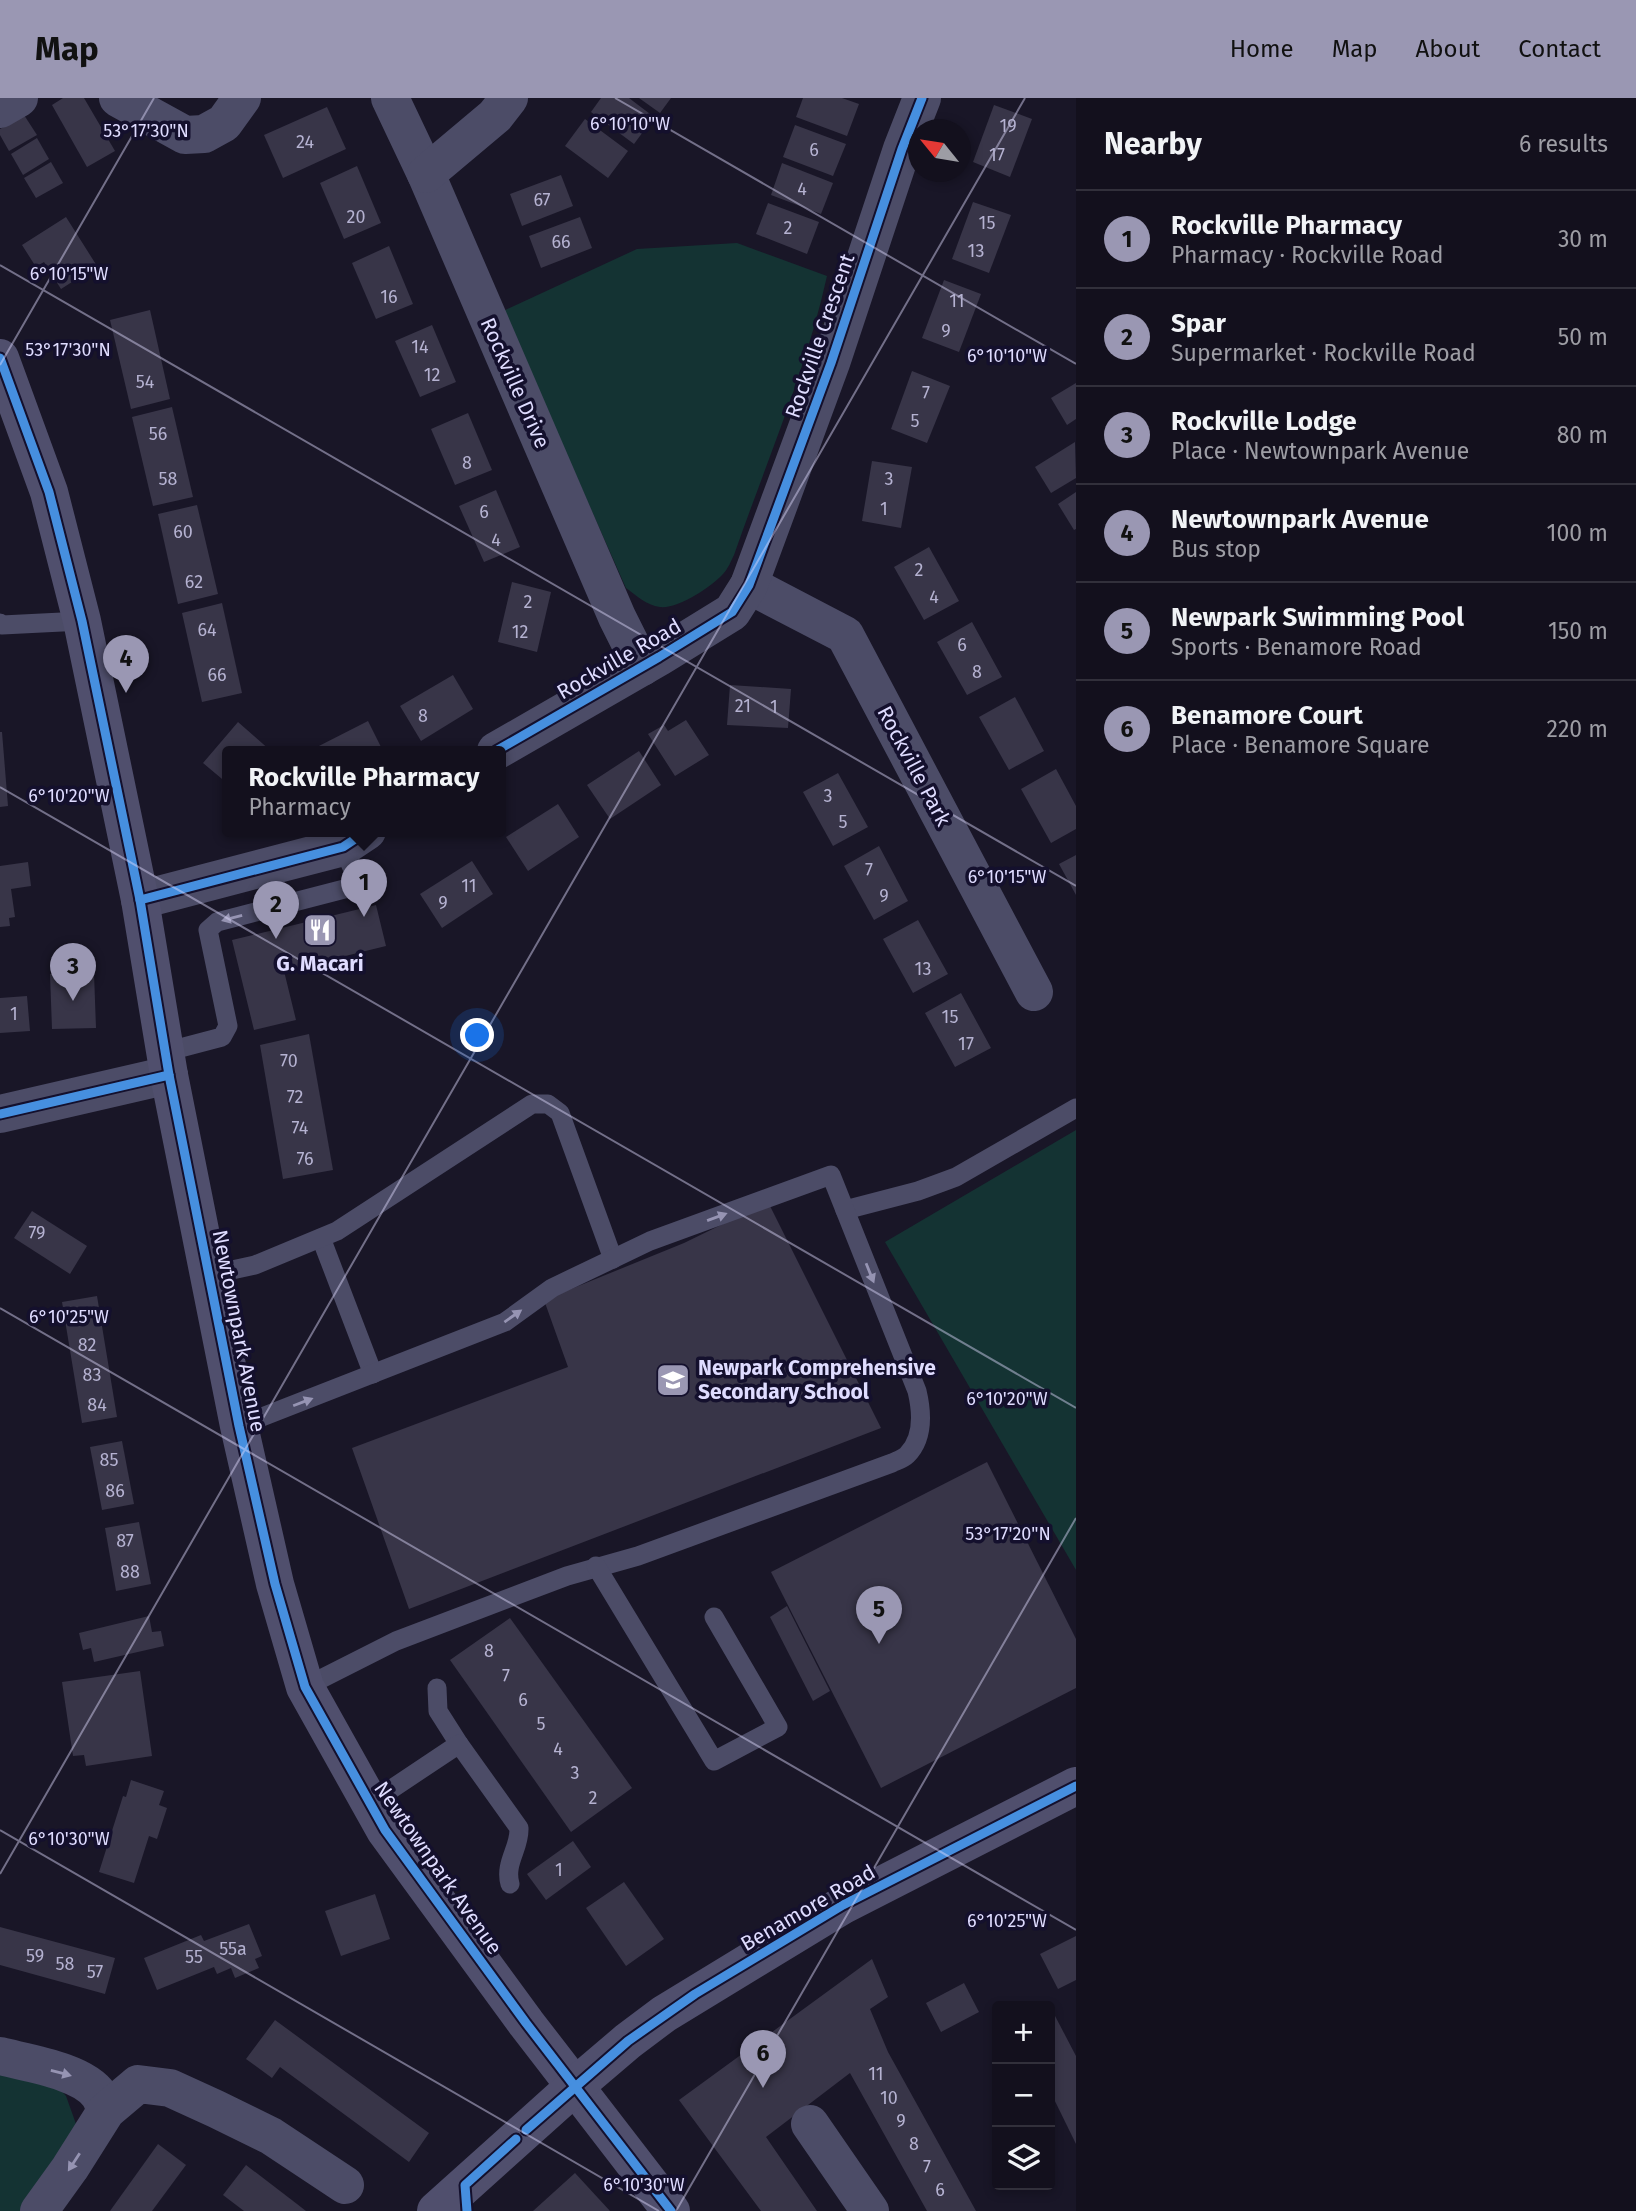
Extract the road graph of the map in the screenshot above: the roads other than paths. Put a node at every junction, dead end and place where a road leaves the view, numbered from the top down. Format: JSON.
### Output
{"nodes":[{"id":1,"x":19,"y":98,"type":"edge"},
{"id":2,"x":118,"y":98,"type":"edge"},
{"id":3,"x":242,"y":98,"type":"edge"},
{"id":4,"x":390,"y":98,"type":"edge"},
{"id":5,"x":509,"y":98,"type":"edge"},
{"id":6,"x":922,"y":98,"type":"edge"},
{"id":7,"x":0,"y":109,"type":"edge"},
{"id":8,"x":426,"y":174,"type":"junction"},
{"id":9,"x":0,"y":358,"type":"edge"},
{"id":10,"x":749,"y":585,"type":"junction"},
{"id":11,"x":82,"y":621,"type":"junction"},
{"id":12,"x":0,"y":623,"type":"edge"},
{"id":13,"x":642,"y":667,"type":"junction"},
{"id":14,"x":505,"y":746,"type":"edge"},
{"id":15,"x":355,"y":839,"type":"edge"},
{"id":16,"x":140,"y":900,"type":"junction"},
{"id":17,"x":1034,"y":992,"type":"dead end"},
{"id":18,"x":167,"y":1063,"type":"junction"},
{"id":19,"x":1076,"y":1108,"type":"edge"},
{"id":20,"x":0,"y":1114,"type":"edge"},
{"id":21,"x":845,"y":1210,"type":"junction"},
{"id":22,"x":321,"y":1238,"type":"junction"},
{"id":23,"x":613,"y":1259,"type":"junction"},
{"id":24,"x":209,"y":1275,"type":"junction"},
{"id":25,"x":373,"y":1374,"type":"junction"},
{"id":26,"x":239,"y":1426,"type":"junction"},
{"id":27,"x":596,"y":1566,"type":"junction"},
{"id":28,"x":714,"y":1617,"type":"dead end"},
{"id":29,"x":305,"y":1687,"type":"junction"},
{"id":30,"x":437,"y":1688,"type":"dead end"},
{"id":31,"x":458,"y":1744,"type":"junction"},
{"id":32,"x":1076,"y":1786,"type":"edge"},
{"id":33,"x":369,"y":1804,"type":"junction"},
{"id":34,"x":509,"y":1884,"type":"dead end"},
{"id":35,"x":0,"y":2056,"type":"edge"},
{"id":36,"x":574,"y":2087,"type":"junction"},
{"id":37,"x":106,"y":2111,"type":"junction"},
{"id":38,"x":810,"y":2124,"type":"dead end"},
{"id":39,"x":345,"y":2185,"type":"dead end"},
{"id":40,"x":39,"y":2211,"type":"edge"},
{"id":41,"x":436,"y":2211,"type":"edge"},
{"id":42,"x":671,"y":2211,"type":"edge"},
{"id":43,"x":870,"y":2211,"type":"edge"}],
"edges":[{"from":1,"to":7,"type":"street"},
{"from":2,"to":3,"type":"street"},
{"from":4,"to":8,"type":"street","name":"Rockville Drive"},
{"from":5,"to":8,"type":"street"},
{"from":6,"to":10,"type":"street","name":"Rockville Crescent"},
{"from":8,"to":13,"type":"street","name":"Rockville Drive"},
{"from":9,"to":11,"type":"main road","name":"Newtownpark Avenue"},
{"from":10,"to":13,"type":"street","name":"Rockville Road"},
{"from":10,"to":17,"type":"street","name":"Rockville Park"},
{"from":11,"to":12,"type":"lane"},
{"from":11,"to":16,"type":"main road","name":"Newtownpark Avenue"},
{"from":13,"to":14,"type":"street","name":"Rockville Road"},
{"from":15,"to":16,"type":"street"},
{"from":15,"to":18,"type":"lane","one_way":true},
{"from":16,"to":18,"type":"main road","name":"Newtownpark Avenue"},
{"from":18,"to":20,"type":"street"},
{"from":18,"to":24,"type":"main road","name":"Newtownpark Avenue"},
{"from":19,"to":21,"type":"lane"},
{"from":23,"to":21,"type":"lane","one_way":true},
{"from":21,"to":27,"type":"lane","one_way":true},
{"from":22,"to":23,"type":"lane"},
{"from":22,"to":24,"type":"lane"},
{"from":22,"to":25,"type":"lane"},
{"from":25,"to":23,"type":"lane","one_way":true},
{"from":24,"to":26,"type":"main road","name":"Newtownpark Avenue"},
{"from":26,"to":25,"type":"lane","one_way":true},
{"from":26,"to":29,"type":"main road","name":"Newtownpark Avenue"},
{"from":27,"to":28,"type":"lane"},
{"from":27,"to":29,"type":"lane"},
{"from":29,"to":33,"type":"main road","name":"Newtownpark Avenue"},
{"from":30,"to":31,"type":"lane"},
{"from":31,"to":33,"type":"lane"},
{"from":31,"to":34,"type":"lane"},
{"from":32,"to":36,"type":"main road","name":"Benamore Road"},
{"from":33,"to":36,"type":"main road","name":"Newtownpark Avenue"},
{"from":35,"to":37,"type":"street","one_way":true},
{"from":36,"to":41,"type":"main road","name":"Benamore Road"},
{"from":36,"to":42,"type":"main road","name":"Newtownpark Avenue"},
{"from":37,"to":39,"type":"street"},
{"from":37,"to":40,"type":"street","one_way":true},
{"from":38,"to":43,"type":"street"}]}
